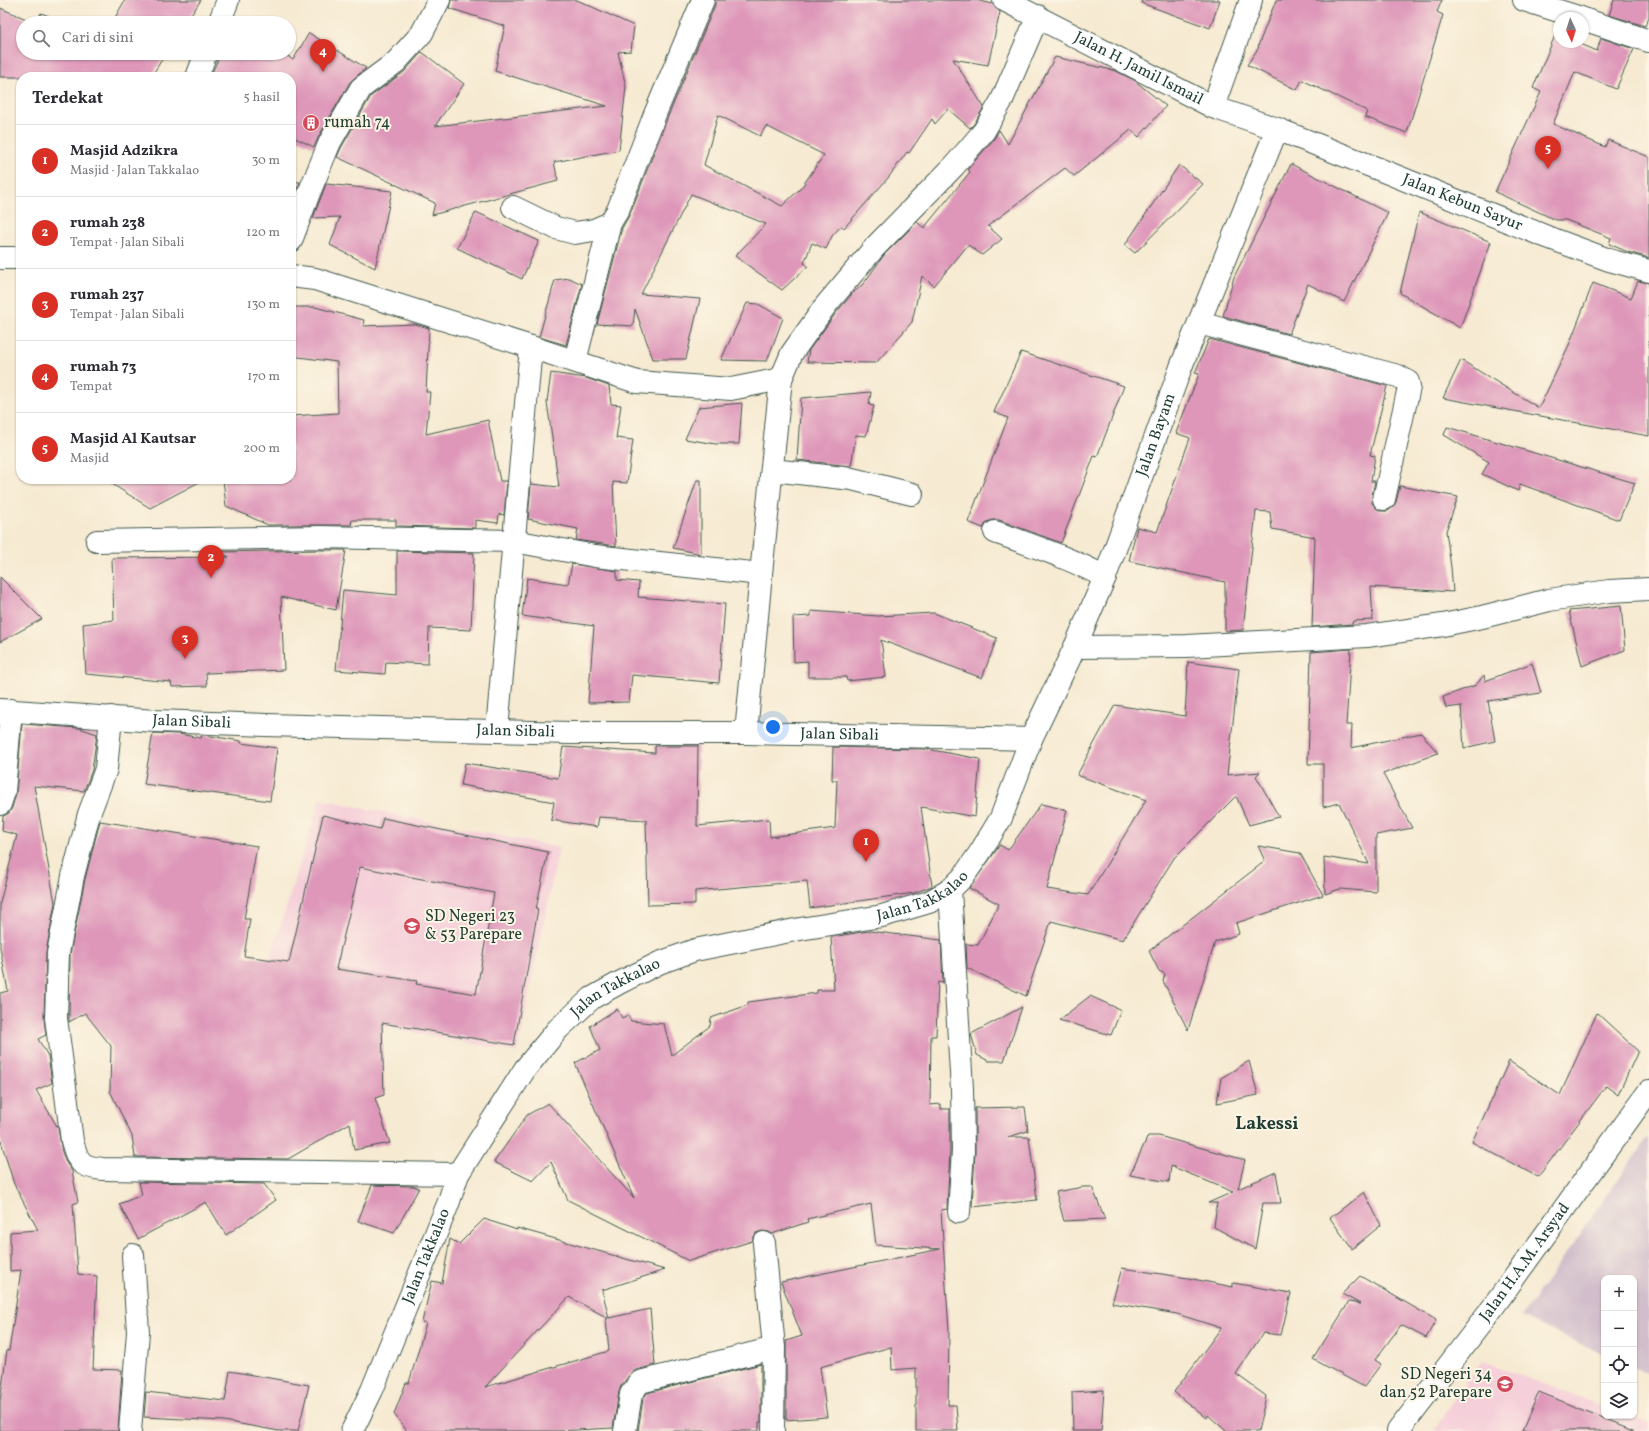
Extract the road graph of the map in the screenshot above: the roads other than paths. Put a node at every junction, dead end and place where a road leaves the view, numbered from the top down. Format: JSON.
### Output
{"nodes":[{"id":1,"x":228,"y":0,"type":"edge"},
{"id":2,"x":439,"y":0,"type":"edge"},
{"id":3,"x":703,"y":0,"type":"edge"},
{"id":4,"x":1004,"y":0,"type":"edge"},
{"id":5,"x":1251,"y":0,"type":"edge"},
{"id":6,"x":1524,"y":0,"type":"edge"},
{"id":7,"x":1563,"y":12,"type":"edge"},
{"id":8,"x":221,"y":16,"type":"edge"},
{"id":9,"x":1038,"y":16,"type":"junction"},
{"id":10,"x":1589,"y":20,"type":"edge"},
{"id":11,"x":1649,"y":41,"type":"edge"},
{"id":12,"x":203,"y":60,"type":"edge"},
{"id":13,"x":199,"y":72,"type":"edge"},
{"id":14,"x":1213,"y":107,"type":"junction"},
{"id":15,"x":1277,"y":129,"type":"junction"},
{"id":16,"x":513,"y":207,"type":"dead end"},
{"id":17,"x":610,"y":223,"type":"junction"},
{"id":18,"x":296,"y":228,"type":"edge"},
{"id":19,"x":0,"y":258,"type":"edge"},
{"id":20,"x":16,"y":258,"type":"edge"},
{"id":21,"x":1649,"y":271,"type":"edge"},
{"id":22,"x":296,"y":277,"type":"edge"},
{"id":23,"x":1199,"y":323,"type":"junction"},
{"id":24,"x":531,"y":347,"type":"junction"},
{"id":25,"x":575,"y":361,"type":"junction"},
{"id":26,"x":781,"y":379,"type":"junction"},
{"id":27,"x":772,"y":470,"type":"junction"},
{"id":28,"x":912,"y":494,"type":"dead end"},
{"id":29,"x":1384,"y":499,"type":"dead end"},
{"id":30,"x":995,"y":532,"type":"dead end"},
{"id":31,"x":97,"y":541,"type":"dead end"},
{"id":32,"x":514,"y":541,"type":"junction"},
{"id":33,"x":761,"y":574,"type":"junction"},
{"id":34,"x":1105,"y":577,"type":"junction"},
{"id":35,"x":1649,"y":589,"type":"edge"},
{"id":36,"x":1075,"y":647,"type":"junction"},
{"id":37,"x":6,"y":710,"type":"edge"},
{"id":38,"x":111,"y":717,"type":"junction"},
{"id":39,"x":496,"y":730,"type":"junction"},
{"id":40,"x":746,"y":733,"type":"junction"},
{"id":41,"x":1031,"y":739,"type":"junction"},
{"id":42,"x":0,"y":804,"type":"edge"},
{"id":43,"x":950,"y":890,"type":"junction"},
{"id":44,"x":1649,"y":1091,"type":"edge"},
{"id":45,"x":458,"y":1174,"type":"junction"},
{"id":46,"x":958,"y":1212,"type":"dead end"},
{"id":47,"x":764,"y":1243,"type":"dead end"},
{"id":48,"x":133,"y":1255,"type":"dead end"},
{"id":49,"x":774,"y":1348,"type":"junction"},
{"id":50,"x":130,"y":1431,"type":"edge"},
{"id":51,"x":352,"y":1431,"type":"edge"},
{"id":52,"x":625,"y":1431,"type":"edge"},
{"id":53,"x":773,"y":1431,"type":"edge"},
{"id":54,"x":1398,"y":1431,"type":"edge"}],
"edges":[{"from":1,"to":8,"type":"main road"},
{"from":2,"to":18,"type":"main road"},
{"from":3,"to":17,"type":"main road"},
{"from":4,"to":9,"type":"main road","name":"Jalan H. Jamil Ismail"},
{"from":5,"to":14,"type":"main road"},
{"from":6,"to":7,"type":"main road"},
{"from":9,"to":14,"type":"main road","name":"Jalan H. Jamil Ismail"},
{"from":9,"to":26,"type":"main road"},
{"from":10,"to":11,"type":"main road"},
{"from":12,"to":13,"type":"main road"},
{"from":14,"to":15,"type":"main road","name":"Jalan H. Jamil Ismail"},
{"from":15,"to":21,"type":"main road","name":"Jalan Kebun Sayur"},
{"from":15,"to":23,"type":"main road","name":"Jalan Bayam"},
{"from":16,"to":17,"type":"main road"},
{"from":17,"to":25,"type":"main road"},
{"from":19,"to":20,"type":"main road"},
{"from":22,"to":24,"type":"main road"},
{"from":23,"to":29,"type":"main road"},
{"from":23,"to":34,"type":"main road","name":"Jalan Bayam"},
{"from":24,"to":25,"type":"main road"},
{"from":24,"to":32,"type":"main road"},
{"from":25,"to":26,"type":"main road"},
{"from":26,"to":27,"type":"main road"},
{"from":27,"to":28,"type":"main road"},
{"from":27,"to":33,"type":"main road"},
{"from":30,"to":34,"type":"main road"},
{"from":31,"to":32,"type":"main road"},
{"from":32,"to":33,"type":"main road"},
{"from":32,"to":39,"type":"main road"},
{"from":33,"to":40,"type":"main road"},
{"from":34,"to":36,"type":"main road","name":"Jalan Bayam"},
{"from":35,"to":36,"type":"main road"},
{"from":36,"to":41,"type":"main road","name":"Jalan Bayam"},
{"from":37,"to":38,"type":"main road","name":"Jalan Sibali"},
{"from":37,"to":42,"type":"main road"},
{"from":38,"to":39,"type":"main road","name":"Jalan Sibali"},
{"from":38,"to":45,"type":"main road"},
{"from":39,"to":40,"type":"main road","name":"Jalan Sibali"},
{"from":40,"to":41,"type":"main road","name":"Jalan Sibali"},
{"from":41,"to":43,"type":"main road","name":"Jalan Takkalao"},
{"from":43,"to":45,"type":"main road","name":"Jalan Takkalao"},
{"from":43,"to":46,"type":"main road"},
{"from":44,"to":54,"type":"main road","name":"Jalan H.A.M. Arsyad"},
{"from":45,"to":51,"type":"main road","name":"Jalan Takkalao"},
{"from":47,"to":49,"type":"main road"},
{"from":48,"to":50,"type":"main road"},
{"from":49,"to":52,"type":"main road"},
{"from":49,"to":53,"type":"main road"}]}
